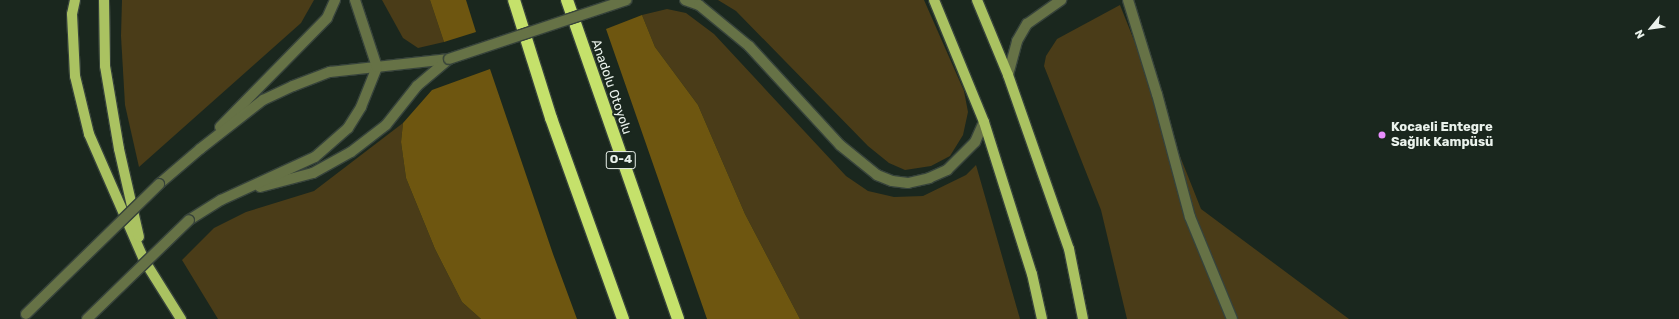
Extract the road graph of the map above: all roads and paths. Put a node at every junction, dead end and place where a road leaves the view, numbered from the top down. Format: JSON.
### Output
{"nodes":[{"id":1,"x":70,"y":0,"type":"edge"},
{"id":2,"x":75,"y":0,"type":"edge"},
{"id":3,"x":104,"y":0,"type":"edge"},
{"id":4,"x":335,"y":0,"type":"edge"},
{"id":5,"x":355,"y":0,"type":"edge"},
{"id":6,"x":514,"y":0,"type":"edge"},
{"id":7,"x":566,"y":0,"type":"edge"},
{"id":8,"x":626,"y":0,"type":"edge"},
{"id":9,"x":685,"y":0,"type":"edge"},
{"id":10,"x":934,"y":0,"type":"edge"},
{"id":11,"x":977,"y":0,"type":"edge"},
{"id":12,"x":1062,"y":0,"type":"edge"},
{"id":13,"x":1128,"y":0,"type":"edge"},
{"id":14,"x":72,"y":14,"type":"junction"},
{"id":15,"x":449,"y":59,"type":"junction"},
{"id":16,"x":376,"y":66,"type":"junction"},
{"id":17,"x":1008,"y":75,"type":"junction"},
{"id":18,"x":984,"y":122,"type":"junction"},
{"id":19,"x":200,"y":149,"type":"junction"},
{"id":20,"x":242,"y":191,"type":"junction"},
{"id":21,"x":144,"y":260,"type":"junction"},
{"id":22,"x":23,"y":316,"type":"edge"},
{"id":23,"x":87,"y":319,"type":"edge"},
{"id":24,"x":181,"y":319,"type":"edge"},
{"id":25,"x":623,"y":319,"type":"edge"},
{"id":26,"x":678,"y":319,"type":"edge"},
{"id":27,"x":1042,"y":319,"type":"edge"},
{"id":28,"x":1083,"y":319,"type":"edge"},
{"id":29,"x":1232,"y":319,"type":"edge"}],
"edges":[{"from":1,"to":14,"type":"street"},
{"from":2,"to":14,"type":"main road"},
{"from":3,"to":21,"type":"main road"},
{"from":4,"to":19,"type":"street"},
{"from":5,"to":16,"type":"street"},
{"from":6,"to":25,"type":"highway"},
{"from":7,"to":26,"type":"highway","name":"Anadolu Otoyolu","number":"O-4"},
{"from":8,"to":15,"type":"street","bridge":true},
{"from":9,"to":18,"type":"street"},
{"from":10,"to":18,"type":"main road"},
{"from":11,"to":17,"type":"main road"},
{"from":12,"to":17,"type":"street"},
{"from":13,"to":29,"type":"street"},
{"from":14,"to":21,"type":"main road"},
{"from":15,"to":16,"type":"street"},
{"from":15,"to":20,"type":"street"},
{"from":16,"to":19,"type":"street"},
{"from":16,"to":20,"type":"street"},
{"from":17,"to":28,"type":"main road"},
{"from":18,"to":27,"type":"main road"},
{"from":19,"to":22,"type":"street","bridge":true},
{"from":20,"to":23,"type":"street","bridge":true},
{"from":21,"to":24,"type":"main road"}]}
